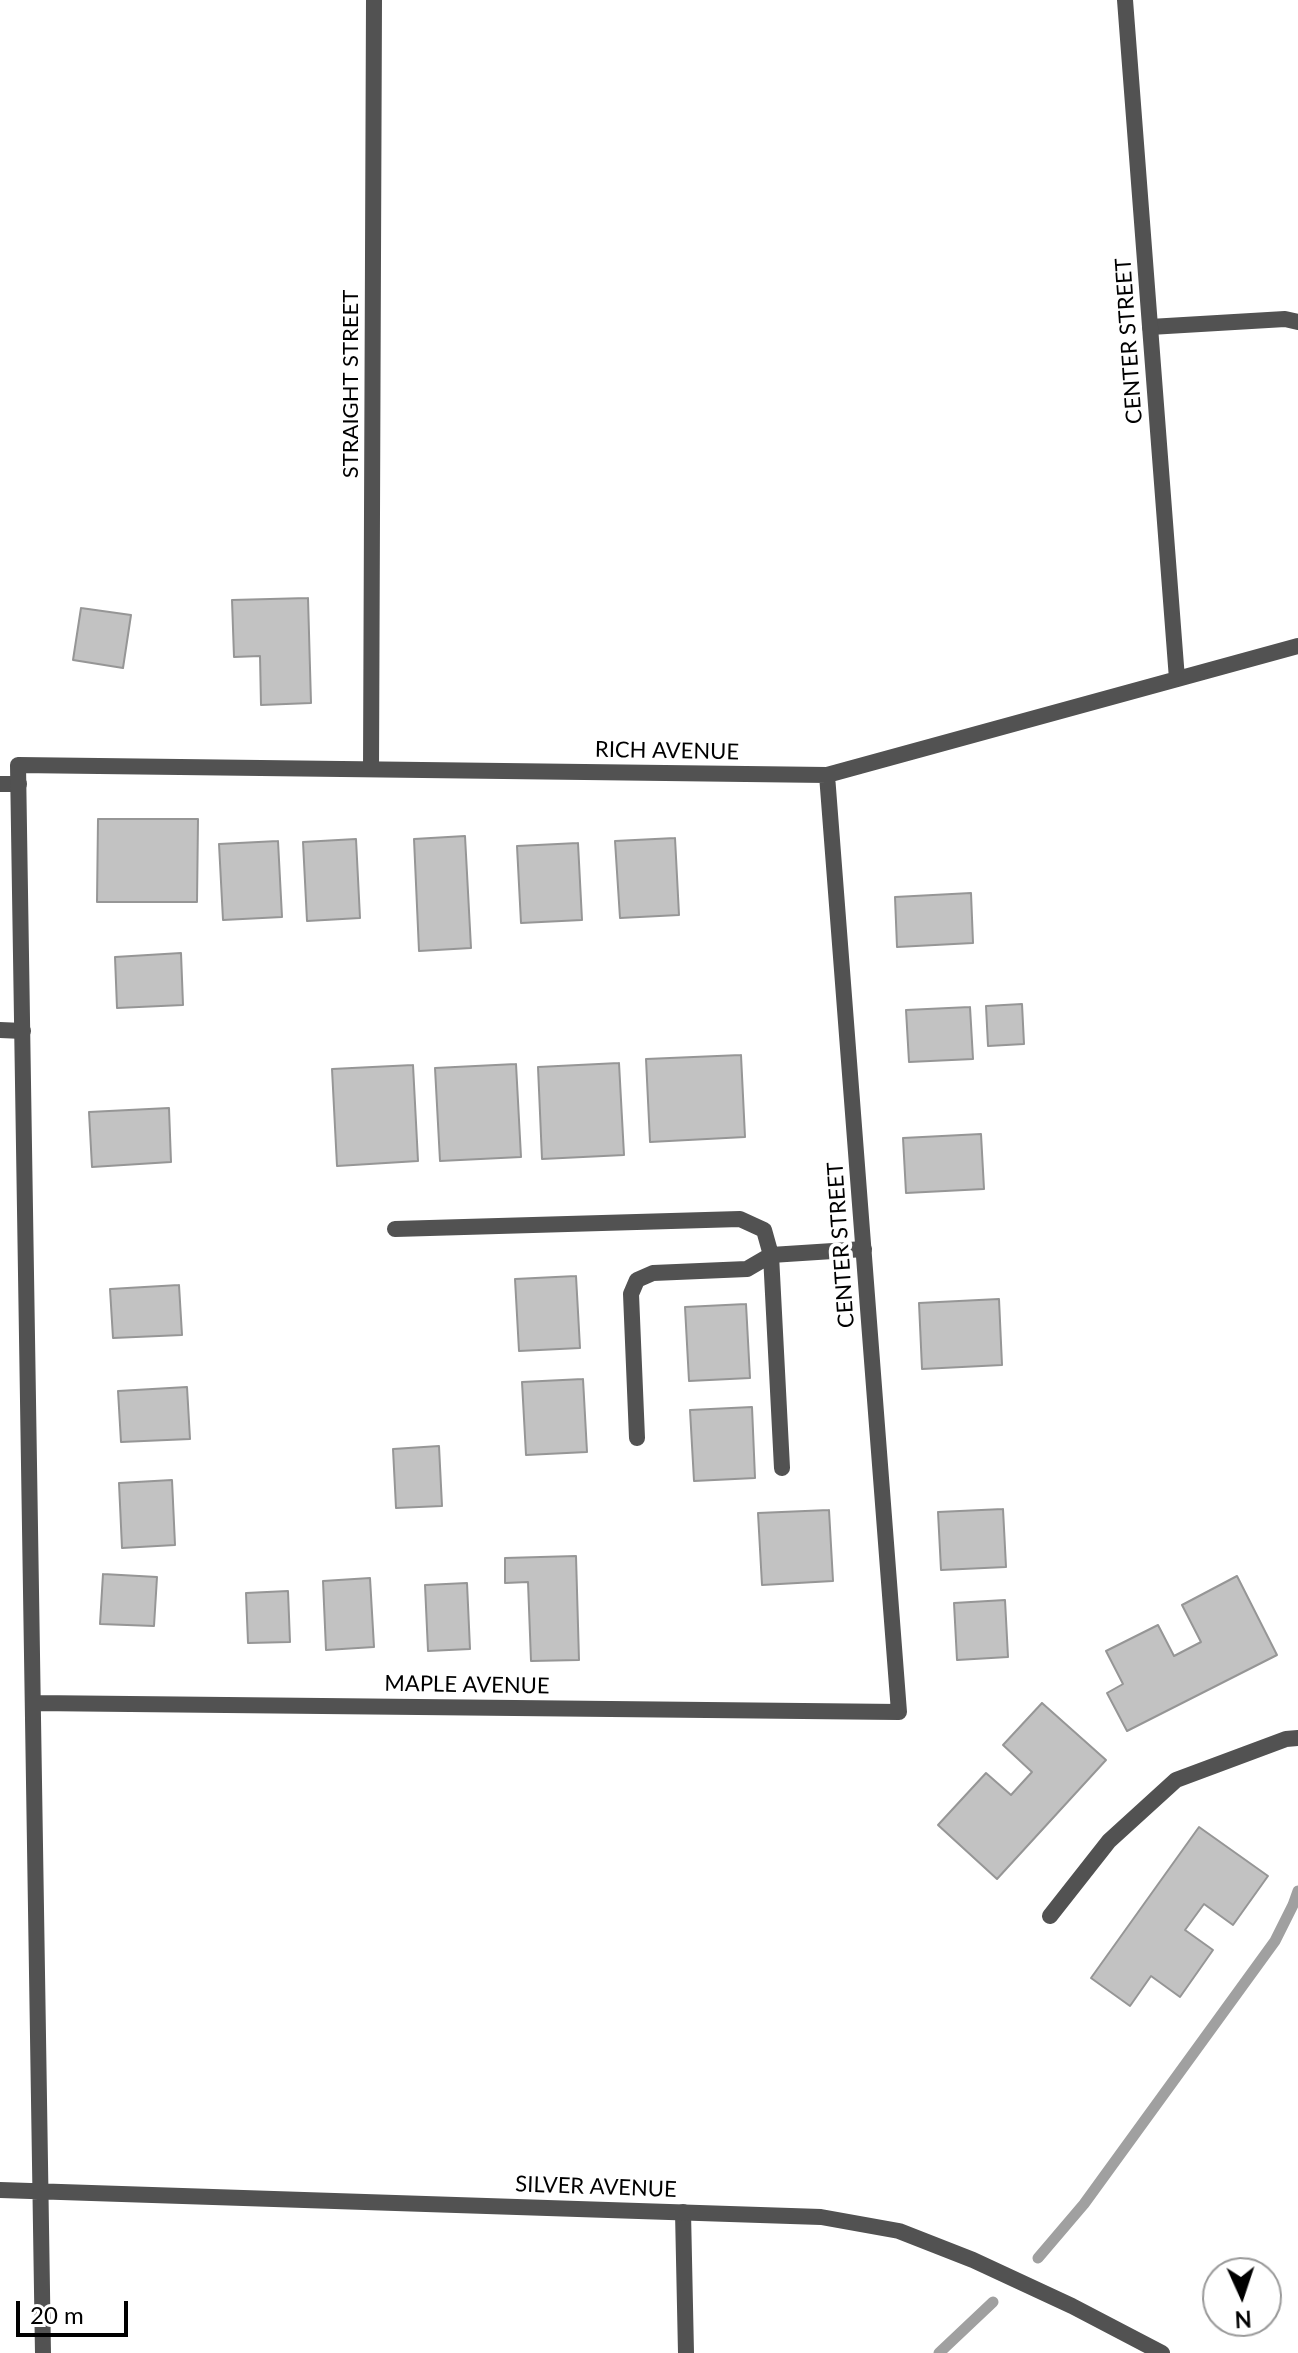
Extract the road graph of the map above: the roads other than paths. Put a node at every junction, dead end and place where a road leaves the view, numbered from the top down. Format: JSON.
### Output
{"nodes":[{"id":1,"x":374,"y":0,"type":"edge"},
{"id":2,"x":1125,"y":0,"type":"edge"},
{"id":3,"x":1298,"y":322,"type":"edge"},
{"id":4,"x":1150,"y":327,"type":"junction"},
{"id":5,"x":1298,"y":646,"type":"edge"},
{"id":6,"x":1177,"y":679,"type":"junction"},
{"id":7,"x":371,"y":769,"type":"junction"},
{"id":8,"x":827,"y":775,"type":"junction"},
{"id":9,"x":0,"y":784,"type":"edge"},
{"id":10,"x":19,"y":784,"type":"junction"},
{"id":11,"x":0,"y":1030,"type":"edge"},
{"id":12,"x":23,"y":1031,"type":"junction"},
{"id":13,"x":395,"y":1229,"type":"dead end"},
{"id":14,"x":864,"y":1249,"type":"junction"},
{"id":15,"x":771,"y":1255,"type":"junction"},
{"id":16,"x":637,"y":1438,"type":"dead end"},
{"id":17,"x":782,"y":1468,"type":"dead end"},
{"id":18,"x":34,"y":1703,"type":"junction"},
{"id":19,"x":899,"y":1712,"type":"joint"},
{"id":20,"x":1298,"y":1738,"type":"edge"},
{"id":21,"x":1050,"y":1916,"type":"dead end"},
{"id":22,"x":0,"y":2190,"type":"edge"},
{"id":23,"x":40,"y":2192,"type":"junction"},
{"id":24,"x":683,"y":2212,"type":"junction"},
{"id":25,"x":43,"y":2353,"type":"edge"},
{"id":26,"x":686,"y":2353,"type":"edge"},
{"id":27,"x":1162,"y":2353,"type":"edge"}],
"edges":[{"from":1,"to":7,"type":"street","name":"STRAIGHT STREET"},
{"from":2,"to":4,"type":"street","name":"CENTER STREET"},
{"from":3,"to":4,"type":"street"},
{"from":4,"to":6,"type":"street","name":"CENTER STREET"},
{"from":5,"to":6,"type":"street","name":"RICH AVENUE"},
{"from":6,"to":8,"type":"street","name":"RICH AVENUE"},
{"from":7,"to":8,"type":"street","name":"RICH AVENUE"},
{"from":7,"to":10,"type":"street","name":"RICH AVENUE"},
{"from":8,"to":14,"type":"street","name":"CENTER STREET"},
{"from":9,"to":10,"type":"street"},
{"from":10,"to":12,"type":"street"},
{"from":11,"to":12,"type":"street"},
{"from":12,"to":18,"type":"street"},
{"from":13,"to":15,"type":"street"},
{"from":14,"to":15,"type":"street"},
{"from":14,"to":19,"type":"street","name":"CENTER STREET"},
{"from":15,"to":16,"type":"street"},
{"from":15,"to":17,"type":"street"},
{"from":18,"to":19,"type":"street","name":"MAPLE AVENUE"},
{"from":18,"to":23,"type":"street"},
{"from":20,"to":21,"type":"street"},
{"from":22,"to":23,"type":"street","name":"SILVER AVENUE"},
{"from":23,"to":24,"type":"street","name":"SILVER AVENUE"},
{"from":23,"to":25,"type":"street"},
{"from":24,"to":26,"type":"street"},
{"from":24,"to":27,"type":"street","name":"SILVER AVENUE"}]}
